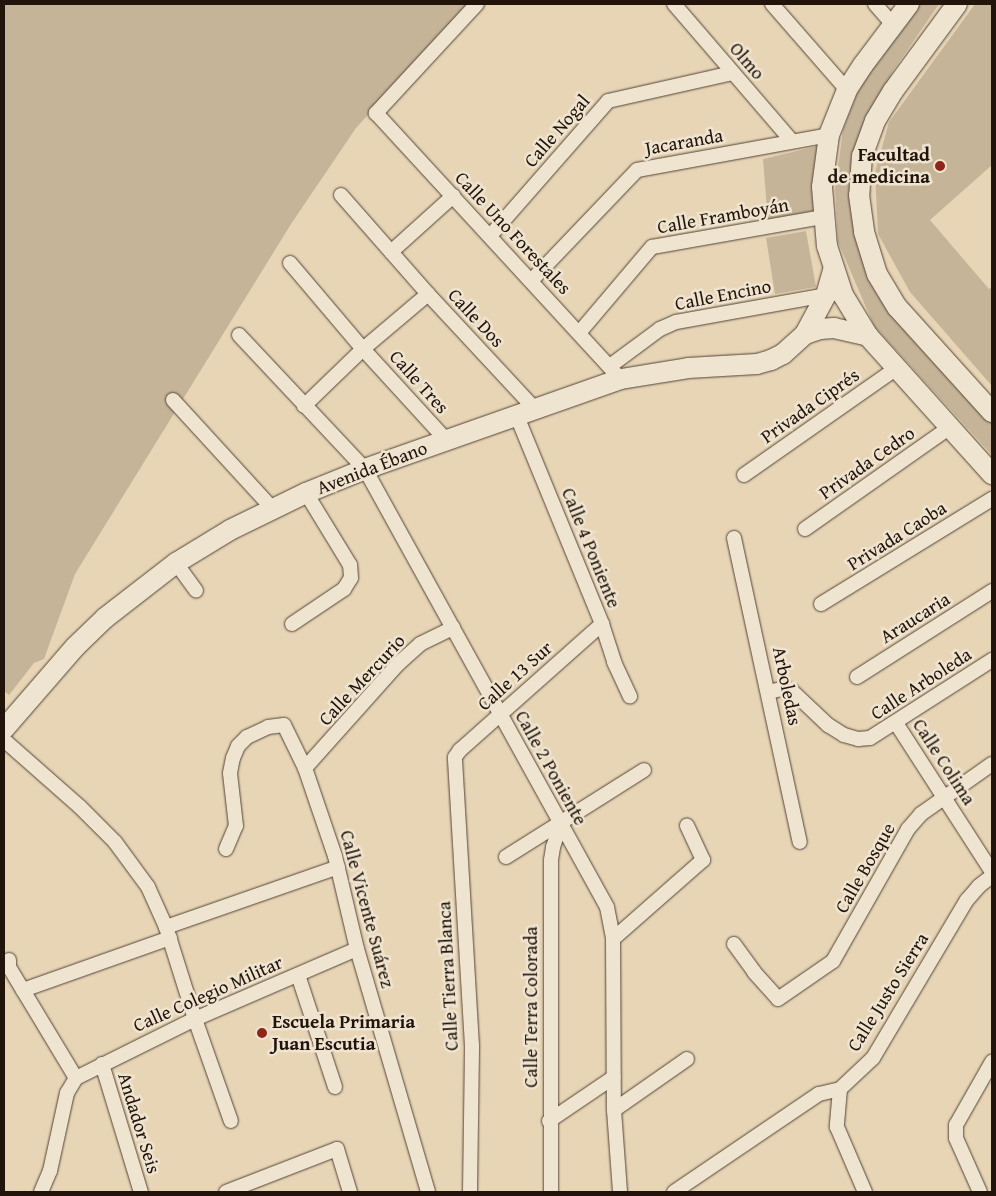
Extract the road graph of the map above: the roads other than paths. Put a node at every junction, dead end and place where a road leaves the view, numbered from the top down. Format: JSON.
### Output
{"nodes":[{"id":1,"x":477,"y":4,"type":"edge"},
{"id":2,"x":674,"y":4,"type":"edge"},
{"id":3,"x":772,"y":4,"type":"edge"},
{"id":4,"x":875,"y":4,"type":"edge"},
{"id":5,"x":909,"y":4,"type":"edge"},
{"id":6,"x":957,"y":4,"type":"edge"},
{"id":7,"x":893,"y":25,"type":"junction"},
{"id":8,"x":732,"y":73,"type":"junction"},
{"id":9,"x":847,"y":90,"type":"junction"},
{"id":10,"x":829,"y":135,"type":"junction"},
{"id":11,"x":792,"y":142,"type":"junction"},
{"id":12,"x":341,"y":194,"type":"dead end"},
{"id":13,"x":453,"y":196,"type":"junction"},
{"id":14,"x":823,"y":217,"type":"junction"},
{"id":15,"x":490,"y":236,"type":"junction"},
{"id":16,"x":392,"y":252,"type":"junction"},
{"id":17,"x":290,"y":263,"type":"dead end"},
{"id":18,"x":833,"y":271,"type":"junction"},
{"id":19,"x":531,"y":281,"type":"junction"},
{"id":20,"x":428,"y":294,"type":"junction"},
{"id":21,"x":826,"y":295,"type":"junction"},
{"id":22,"x":579,"y":333,"type":"junction"},
{"id":23,"x":806,"y":334,"type":"junction"},
{"id":24,"x":239,"y":335,"type":"dead end"},
{"id":25,"x":868,"y":336,"type":"junction"},
{"id":26,"x":363,"y":349,"type":"junction"},
{"id":27,"x":897,"y":368,"type":"junction"},
{"id":28,"x":616,"y":373,"type":"junction"},
{"id":29,"x":173,"y":400,"type":"dead end"},
{"id":30,"x":304,"y":406,"type":"junction"},
{"id":31,"x":525,"y":411,"type":"junction"},
{"id":32,"x":992,"y":412,"type":"edge"},
{"id":33,"x":950,"y":427,"type":"junction"},
{"id":34,"x":446,"y":440,"type":"junction"},
{"id":35,"x":365,"y":469,"type":"junction"},
{"id":36,"x":992,"y":474,"type":"edge"},
{"id":37,"x":744,"y":475,"type":"dead end"},
{"id":38,"x":306,"y":493,"type":"junction"},
{"id":39,"x":992,"y":499,"type":"edge"},
{"id":40,"x":273,"y":509,"type":"junction"},
{"id":41,"x":804,"y":529,"type":"dead end"},
{"id":42,"x":734,"y":538,"type":"dead end"},
{"id":43,"x":176,"y":563,"type":"junction"},
{"id":44,"x":196,"y":591,"type":"dead end"},
{"id":45,"x":992,"y":591,"type":"edge"},
{"id":46,"x":821,"y":604,"type":"dead end"},
{"id":47,"x":292,"y":624,"type":"dead end"},
{"id":48,"x":602,"y":624,"type":"junction"},
{"id":49,"x":453,"y":628,"type":"junction"},
{"id":50,"x":992,"y":660,"type":"edge"},
{"id":51,"x":857,"y":677,"type":"dead end"},
{"id":52,"x":769,"y":692,"type":"junction"},
{"id":53,"x":630,"y":697,"type":"dead end"},
{"id":54,"x":500,"y":716,"type":"junction"},
{"id":55,"x":896,"y":723,"type":"junction"},
{"id":56,"x":4,"y":729,"type":"edge"},
{"id":57,"x":4,"y":740,"type":"edge"},
{"id":58,"x":455,"y":757,"type":"joint"},
{"id":59,"x":992,"y":764,"type":"edge"},
{"id":60,"x":305,"y":768,"type":"junction"},
{"id":61,"x":644,"y":770,"type":"dead end"},
{"id":62,"x":943,"y":797,"type":"junction"},
{"id":63,"x":561,"y":824,"type":"junction"},
{"id":64,"x":687,"y":826,"type":"dead end"},
{"id":65,"x":800,"y":842,"type":"dead end"},
{"id":66,"x":226,"y":849,"type":"dead end"},
{"id":67,"x":506,"y":858,"type":"dead end"},
{"id":68,"x":338,"y":867,"type":"junction"},
{"id":69,"x":992,"y":874,"type":"edge"},
{"id":70,"x":168,"y":933,"type":"junction"},
{"id":71,"x":613,"y":939,"type":"junction"},
{"id":72,"x":734,"y":944,"type":"dead end"},
{"id":73,"x":357,"y":949,"type":"junction"},
{"id":74,"x":10,"y":960,"type":"dead end"},
{"id":75,"x":298,"y":975,"type":"junction"},
{"id":76,"x":23,"y":990,"type":"junction"},
{"id":77,"x":195,"y":1019,"type":"junction"},
{"id":78,"x":687,"y":1059,"type":"dead end"},
{"id":79,"x":992,"y":1062,"type":"edge"},
{"id":80,"x":102,"y":1064,"type":"junction"},
{"id":81,"x":76,"y":1078,"type":"junction"},
{"id":82,"x":614,"y":1078,"type":"junction"},
{"id":83,"x":335,"y":1087,"type":"dead end"},
{"id":84,"x":840,"y":1089,"type":"junction"},
{"id":85,"x":614,"y":1110,"type":"junction"},
{"id":86,"x":549,"y":1120,"type":"junction"},
{"id":87,"x":231,"y":1121,"type":"dead end"},
{"id":88,"x":41,"y":1192,"type":"edge"},
{"id":89,"x":141,"y":1192,"type":"edge"},
{"id":90,"x":226,"y":1192,"type":"edge"},
{"id":91,"x":350,"y":1192,"type":"edge"},
{"id":92,"x":428,"y":1192,"type":"edge"},
{"id":93,"x":470,"y":1192,"type":"edge"},
{"id":94,"x":550,"y":1192,"type":"edge"},
{"id":95,"x":620,"y":1192,"type":"edge"},
{"id":96,"x":674,"y":1192,"type":"edge"},
{"id":97,"x":865,"y":1192,"type":"edge"},
{"id":98,"x":980,"y":1192,"type":"edge"}],
"edges":[{"from":1,"to":13,"type":"street","name":"Calle Uno Forestales"},
{"from":2,"to":8,"type":"street","name":"Olmo"},
{"from":3,"to":9,"type":"street"},
{"from":4,"to":7,"type":"street"},
{"from":5,"to":7,"type":"main road"},
{"from":6,"to":32,"type":"main road"},
{"from":7,"to":9,"type":"main road"},
{"from":8,"to":11,"type":"street","name":"Olmo"},
{"from":8,"to":15,"type":"street","name":"Calle Nogal"},
{"from":9,"to":10,"type":"main road"},
{"from":10,"to":11,"type":"street","name":"Jacaranda"},
{"from":10,"to":14,"type":"main road"},
{"from":11,"to":19,"type":"street","name":"Jacaranda"},
{"from":12,"to":16,"type":"street","name":"Calle Dos"},
{"from":13,"to":15,"type":"street","name":"Calle Uno Forestales"},
{"from":13,"to":16,"type":"street"},
{"from":14,"to":18,"type":"main road"},
{"from":14,"to":22,"type":"street","name":"Calle Framboyán"},
{"from":15,"to":19,"type":"street","name":"Calle Uno Forestales"},
{"from":16,"to":20,"type":"street","name":"Calle Dos"},
{"from":17,"to":26,"type":"street","name":"Calle Tres"},
{"from":18,"to":21,"type":"main road","name":"Avenida Ébano"},
{"from":18,"to":25,"type":"main road"},
{"from":19,"to":22,"type":"street","name":"Calle Uno Forestales"},
{"from":20,"to":26,"type":"street"},
{"from":20,"to":31,"type":"street","name":"Calle Dos"},
{"from":21,"to":23,"type":"main road","name":"Avenida Ébano"},
{"from":21,"to":28,"type":"street","name":"Calle Encino"},
{"from":22,"to":28,"type":"street","name":"Calle Uno Forestales"},
{"from":23,"to":25,"type":"main road","name":"Avenida Ébano"},
{"from":23,"to":28,"type":"main road","name":"Avenida Ébano"},
{"from":24,"to":30,"type":"street","name":"Calle 2 Poniente"},
{"from":25,"to":27,"type":"main road"},
{"from":26,"to":30,"type":"street"},
{"from":26,"to":34,"type":"street","name":"Calle Tres"},
{"from":27,"to":33,"type":"main road"},
{"from":27,"to":37,"type":"street","name":"Privada Ciprés"},
{"from":28,"to":31,"type":"main road","name":"Avenida Ébano"},
{"from":29,"to":40,"type":"street"},
{"from":30,"to":35,"type":"street","name":"Calle 2 Poniente"},
{"from":31,"to":34,"type":"main road","name":"Avenida Ébano"},
{"from":31,"to":48,"type":"street","name":"Calle 4 Poniente"},
{"from":33,"to":36,"type":"main road"},
{"from":33,"to":41,"type":"street","name":"Privada Cedro"},
{"from":34,"to":35,"type":"main road","name":"Avenida Ébano"},
{"from":35,"to":38,"type":"main road","name":"Avenida Ébano"},
{"from":35,"to":49,"type":"street","name":"Calle 2 Poniente"},
{"from":38,"to":40,"type":"main road","name":"Avenida Ébano"},
{"from":38,"to":47,"type":"street"},
{"from":39,"to":46,"type":"street","name":"Privada Caoba"},
{"from":40,"to":43,"type":"main road","name":"Avenida Ébano"},
{"from":42,"to":52,"type":"street","name":"Arboledas"},
{"from":43,"to":44,"type":"street"},
{"from":43,"to":56,"type":"main road","name":"Avenida Ébano"},
{"from":45,"to":51,"type":"street","name":"Araucaria"},
{"from":48,"to":53,"type":"street","name":"Calle 4 Poniente"},
{"from":48,"to":54,"type":"street","name":"Calle 13 Sur"},
{"from":49,"to":54,"type":"street","name":"Calle 2 Poniente"},
{"from":49,"to":60,"type":"street","name":"Calle Mercurio"},
{"from":50,"to":55,"type":"street","name":"Calle Arboleda"},
{"from":52,"to":55,"type":"street","name":"Calle Arboleda"},
{"from":52,"to":65,"type":"street","name":"Arboledas"},
{"from":54,"to":58,"type":"street","name":"Calle 13 Sur"},
{"from":54,"to":63,"type":"street","name":"Calle 2 Poniente"},
{"from":55,"to":62,"type":"street","name":"Calle Colima"},
{"from":57,"to":70,"type":"street"},
{"from":58,"to":93,"type":"street","name":"Calle Tierra Blanca"},
{"from":59,"to":62,"type":"street","name":"Calle Bosque"},
{"from":60,"to":66,"type":"street","name":"Calle Vicente Suárez"},
{"from":60,"to":68,"type":"street","name":"Calle Vicente Suárez"},
{"from":61,"to":63,"type":"street"},
{"from":62,"to":69,"type":"street","name":"Calle Colima"},
{"from":62,"to":72,"type":"street","name":"Calle Bosque"},
{"from":63,"to":67,"type":"street"},
{"from":63,"to":71,"type":"street","name":"Calle 2 Poniente"},
{"from":63,"to":86,"type":"street","name":"Calle Terra Colorada"},
{"from":64,"to":71,"type":"street"},
{"from":68,"to":70,"type":"street"},
{"from":68,"to":73,"type":"street","name":"Calle Vicente Suárez"},
{"from":69,"to":84,"type":"street","name":"Calle Justo Sierra"},
{"from":70,"to":76,"type":"street"},
{"from":70,"to":77,"type":"street"},
{"from":71,"to":82,"type":"street","name":"Calle 2 Poniente"},
{"from":73,"to":75,"type":"street","name":"Calle Colegio Militar"},
{"from":73,"to":92,"type":"street","name":"Calle Vicente Suárez"},
{"from":74,"to":76,"type":"street"},
{"from":75,"to":77,"type":"street","name":"Calle Colegio Militar"},
{"from":75,"to":83,"type":"street"},
{"from":76,"to":81,"type":"street"},
{"from":77,"to":80,"type":"street","name":"Calle Colegio Militar"},
{"from":77,"to":87,"type":"street"},
{"from":78,"to":85,"type":"street"},
{"from":79,"to":98,"type":"street"},
{"from":80,"to":81,"type":"street","name":"Calle Colegio Militar"},
{"from":80,"to":89,"type":"street","name":"Andador Seis"},
{"from":81,"to":88,"type":"street"},
{"from":82,"to":85,"type":"street","name":"Calle 2 Poniente"},
{"from":82,"to":86,"type":"street"},
{"from":84,"to":96,"type":"street","name":"Calle Justo Sierra"},
{"from":84,"to":97,"type":"street"},
{"from":85,"to":95,"type":"street","name":"Calle 2 Poniente"},
{"from":86,"to":94,"type":"street","name":"Calle Terra Colorada"},
{"from":90,"to":91,"type":"street"}]}
